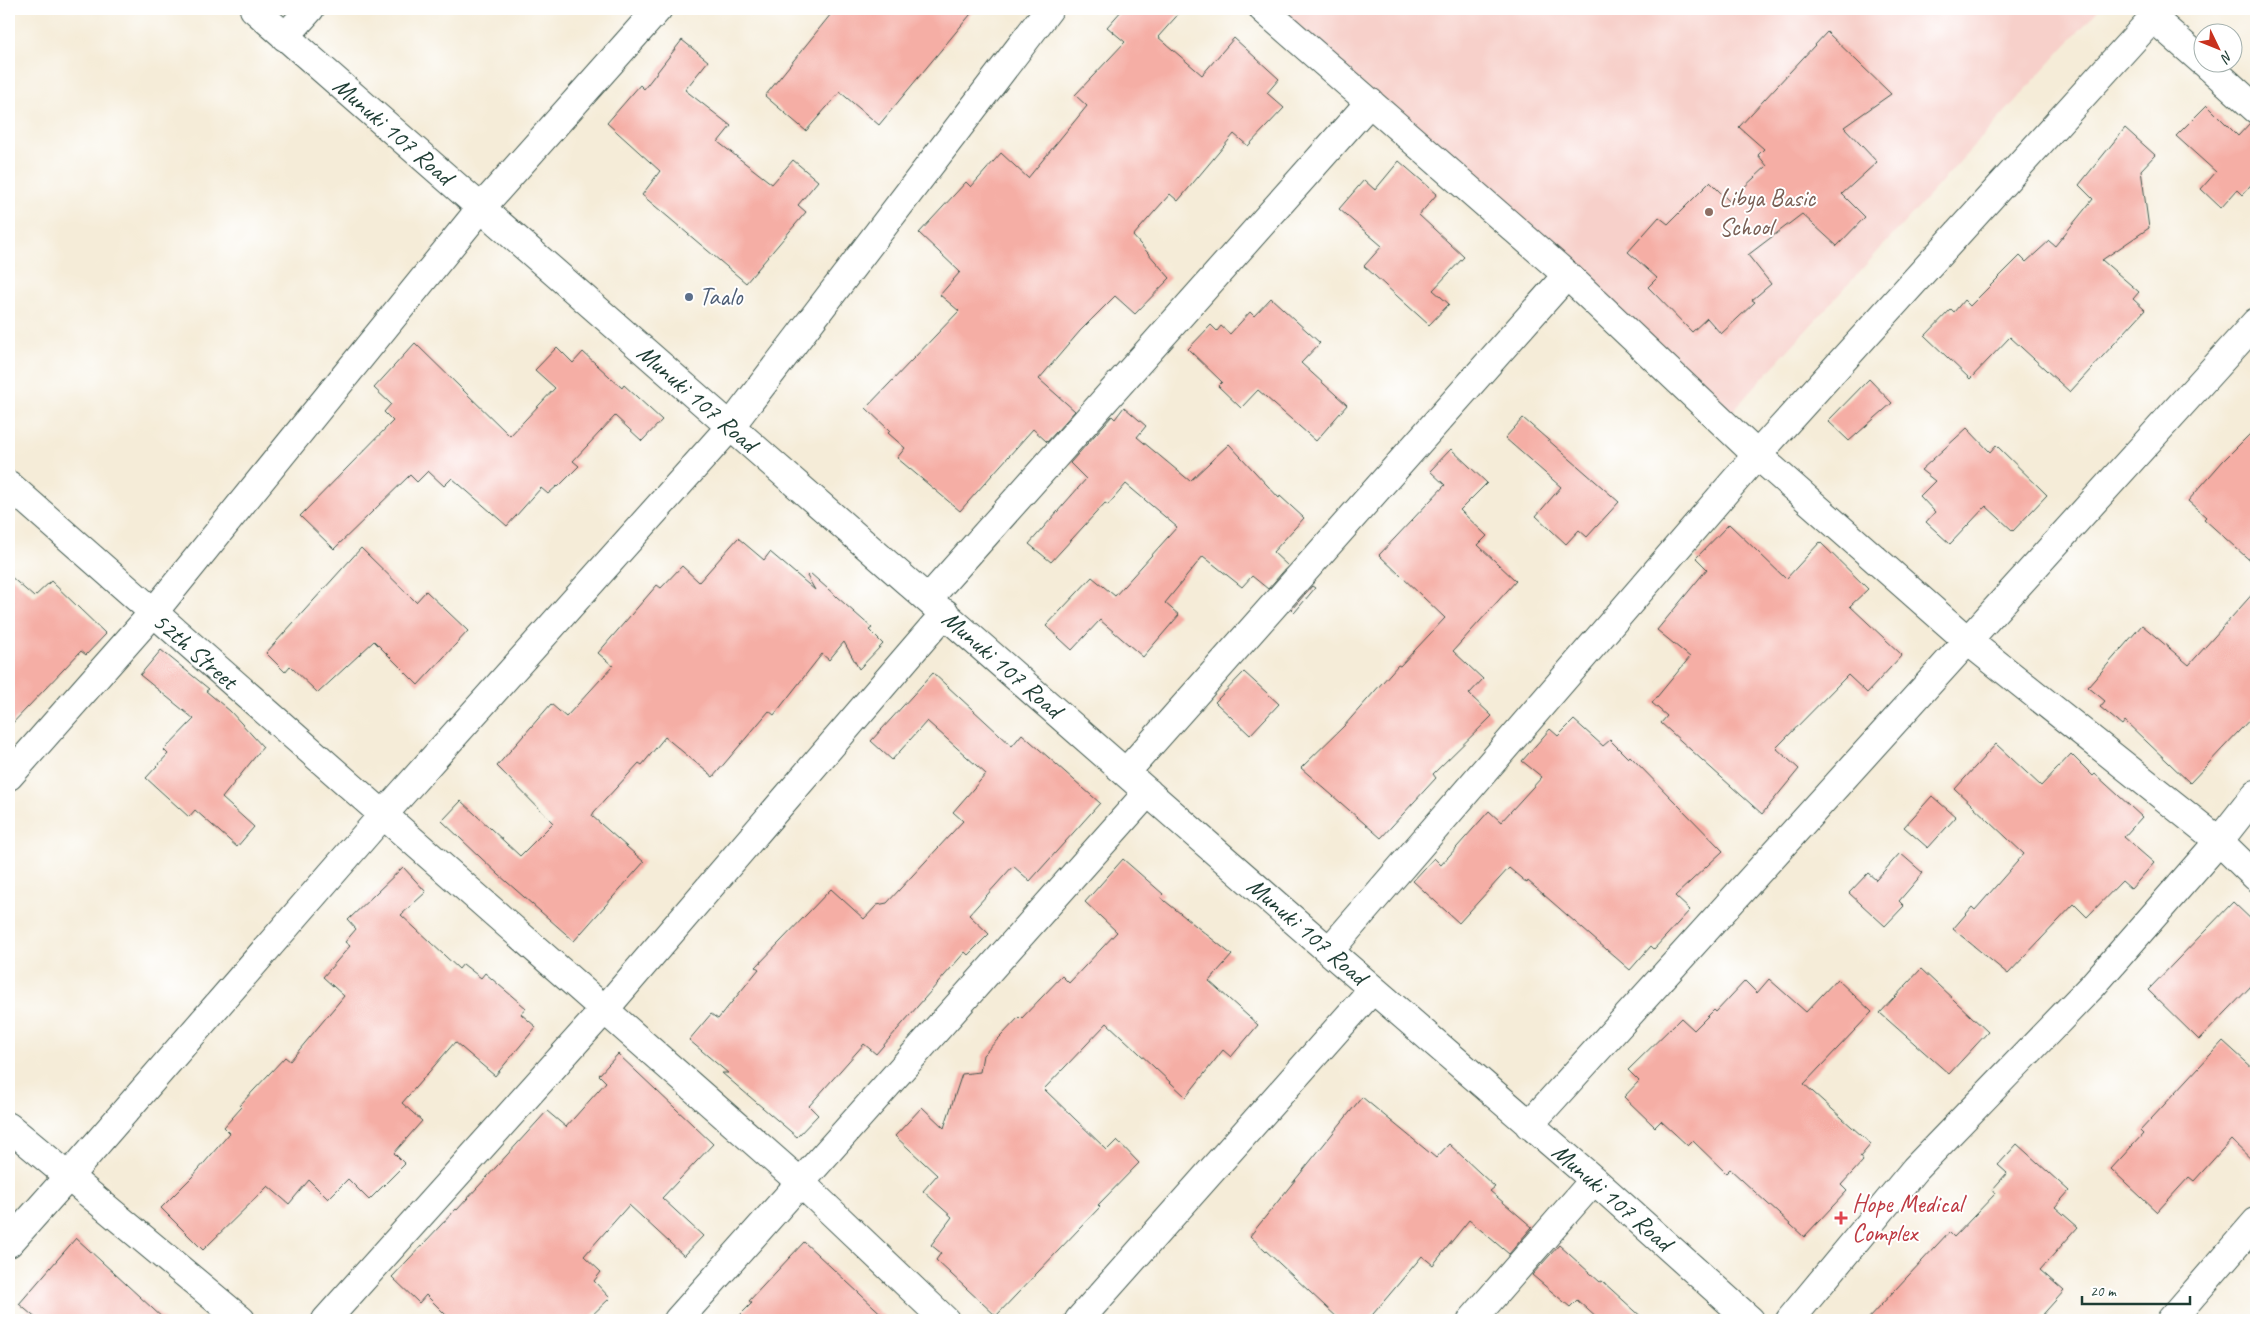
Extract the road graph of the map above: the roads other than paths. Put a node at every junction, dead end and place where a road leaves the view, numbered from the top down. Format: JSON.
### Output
{"nodes":[{"id":1,"x":254,"y":9,"type":"edge"},
{"id":2,"x":310,"y":9,"type":"edge"},
{"id":3,"x":658,"y":9,"type":"edge"},
{"id":4,"x":1049,"y":9,"type":"edge"},
{"id":5,"x":1263,"y":9,"type":"edge"},
{"id":6,"x":2157,"y":13,"type":"edge"},
{"id":7,"x":285,"y":37,"type":"junction"},
{"id":8,"x":2192,"y":50,"type":"edge"},
{"id":9,"x":2214,"y":72,"type":"edge"},
{"id":10,"x":1370,"y":102,"type":"junction"},
{"id":11,"x":2256,"y":109,"type":"edge"},
{"id":12,"x":481,"y":208,"type":"junction"},
{"id":13,"x":1567,"y":276,"type":"junction"},
{"id":14,"x":2256,"y":322,"type":"edge"},
{"id":15,"x":730,"y":426,"type":"junction"},
{"id":16,"x":1757,"y":455,"type":"junction"},
{"id":17,"x":9,"y":486,"type":"edge"},
{"id":18,"x":936,"y":606,"type":"junction"},
{"id":19,"x":153,"y":614,"type":"junction"},
{"id":20,"x":1968,"y":641,"type":"junction"},
{"id":21,"x":1126,"y":772,"type":"junction"},
{"id":22,"x":9,"y":776,"type":"edge"},
{"id":23,"x":1148,"y":792,"type":"junction"},
{"id":24,"x":2256,"y":794,"type":"edge"},
{"id":25,"x":382,"y":816,"type":"junction"},
{"id":26,"x":2219,"y":841,"type":"junction"},
{"id":27,"x":2256,"y":877,"type":"edge"},
{"id":28,"x":1329,"y":951,"type":"junction"},
{"id":29,"x":1373,"y":988,"type":"junction"},
{"id":30,"x":605,"y":1009,"type":"junction"},
{"id":31,"x":1529,"y":1125,"type":"junction"},
{"id":32,"x":9,"y":1128,"type":"edge"},
{"id":33,"x":68,"y":1177,"type":"junction"},
{"id":34,"x":1594,"y":1180,"type":"junction"},
{"id":35,"x":800,"y":1182,"type":"junction"},
{"id":36,"x":2256,"y":1222,"type":"edge"},
{"id":37,"x":9,"y":1243,"type":"edge"},
{"id":38,"x":241,"y":1320,"type":"edge"},
{"id":39,"x":326,"y":1320,"type":"edge"},
{"id":40,"x":678,"y":1320,"type":"edge"},
{"id":41,"x":945,"y":1320,"type":"edge"},
{"id":42,"x":1079,"y":1320,"type":"edge"},
{"id":43,"x":1472,"y":1320,"type":"edge"},
{"id":44,"x":1750,"y":1320,"type":"edge"},
{"id":45,"x":1790,"y":1320,"type":"edge"},
{"id":46,"x":2171,"y":1320,"type":"edge"}],
"edges":[{"from":1,"to":7,"type":"street","name":"Munuki 107 Road"},
{"from":2,"to":7,"type":"street"},
{"from":3,"to":12,"type":"street"},
{"from":4,"to":15,"type":"street"},
{"from":5,"to":10,"type":"street"},
{"from":6,"to":8,"type":"street"},
{"from":6,"to":16,"type":"street"},
{"from":7,"to":12,"type":"street","name":"Munuki 107 Road"},
{"from":9,"to":11,"type":"street"},
{"from":10,"to":13,"type":"street"},
{"from":10,"to":18,"type":"street"},
{"from":12,"to":15,"type":"street","name":"Munuki 107 Road"},
{"from":12,"to":19,"type":"street"},
{"from":13,"to":16,"type":"street"},
{"from":13,"to":21,"type":"street"},
{"from":14,"to":20,"type":"street"},
{"from":15,"to":18,"type":"street","name":"Munuki 107 Road"},
{"from":15,"to":25,"type":"street"},
{"from":16,"to":20,"type":"street"},
{"from":16,"to":28,"type":"street"},
{"from":17,"to":19,"type":"street","name":"52th Street"},
{"from":18,"to":21,"type":"street","name":"Munuki 107 Road"},
{"from":18,"to":30,"type":"street"},
{"from":19,"to":22,"type":"street"},
{"from":19,"to":25,"type":"street","name":"52th Street"},
{"from":20,"to":26,"type":"street"},
{"from":20,"to":31,"type":"street"},
{"from":21,"to":23,"type":"street","name":"Munuki 107 Road"},
{"from":23,"to":28,"type":"street","name":"Munuki 107 Road"},
{"from":23,"to":35,"type":"street"},
{"from":24,"to":26,"type":"street"},
{"from":25,"to":30,"type":"street","name":"52th Street"},
{"from":25,"to":33,"type":"street"},
{"from":26,"to":27,"type":"street"},
{"from":26,"to":45,"type":"street"},
{"from":28,"to":29,"type":"street","name":"Munuki 107 Road"},
{"from":29,"to":31,"type":"street","name":"Munuki 107 Road"},
{"from":29,"to":42,"type":"street"},
{"from":30,"to":35,"type":"street","name":"52th Street"},
{"from":30,"to":39,"type":"street"},
{"from":31,"to":34,"type":"street","name":"Munuki 107 Road"},
{"from":32,"to":33,"type":"street"},
{"from":33,"to":37,"type":"street"},
{"from":33,"to":38,"type":"street"},
{"from":34,"to":43,"type":"street"},
{"from":34,"to":44,"type":"street","name":"Munuki 107 Road"},
{"from":35,"to":40,"type":"street"},
{"from":35,"to":41,"type":"street","name":"52th Street"},
{"from":36,"to":46,"type":"street"}]}
